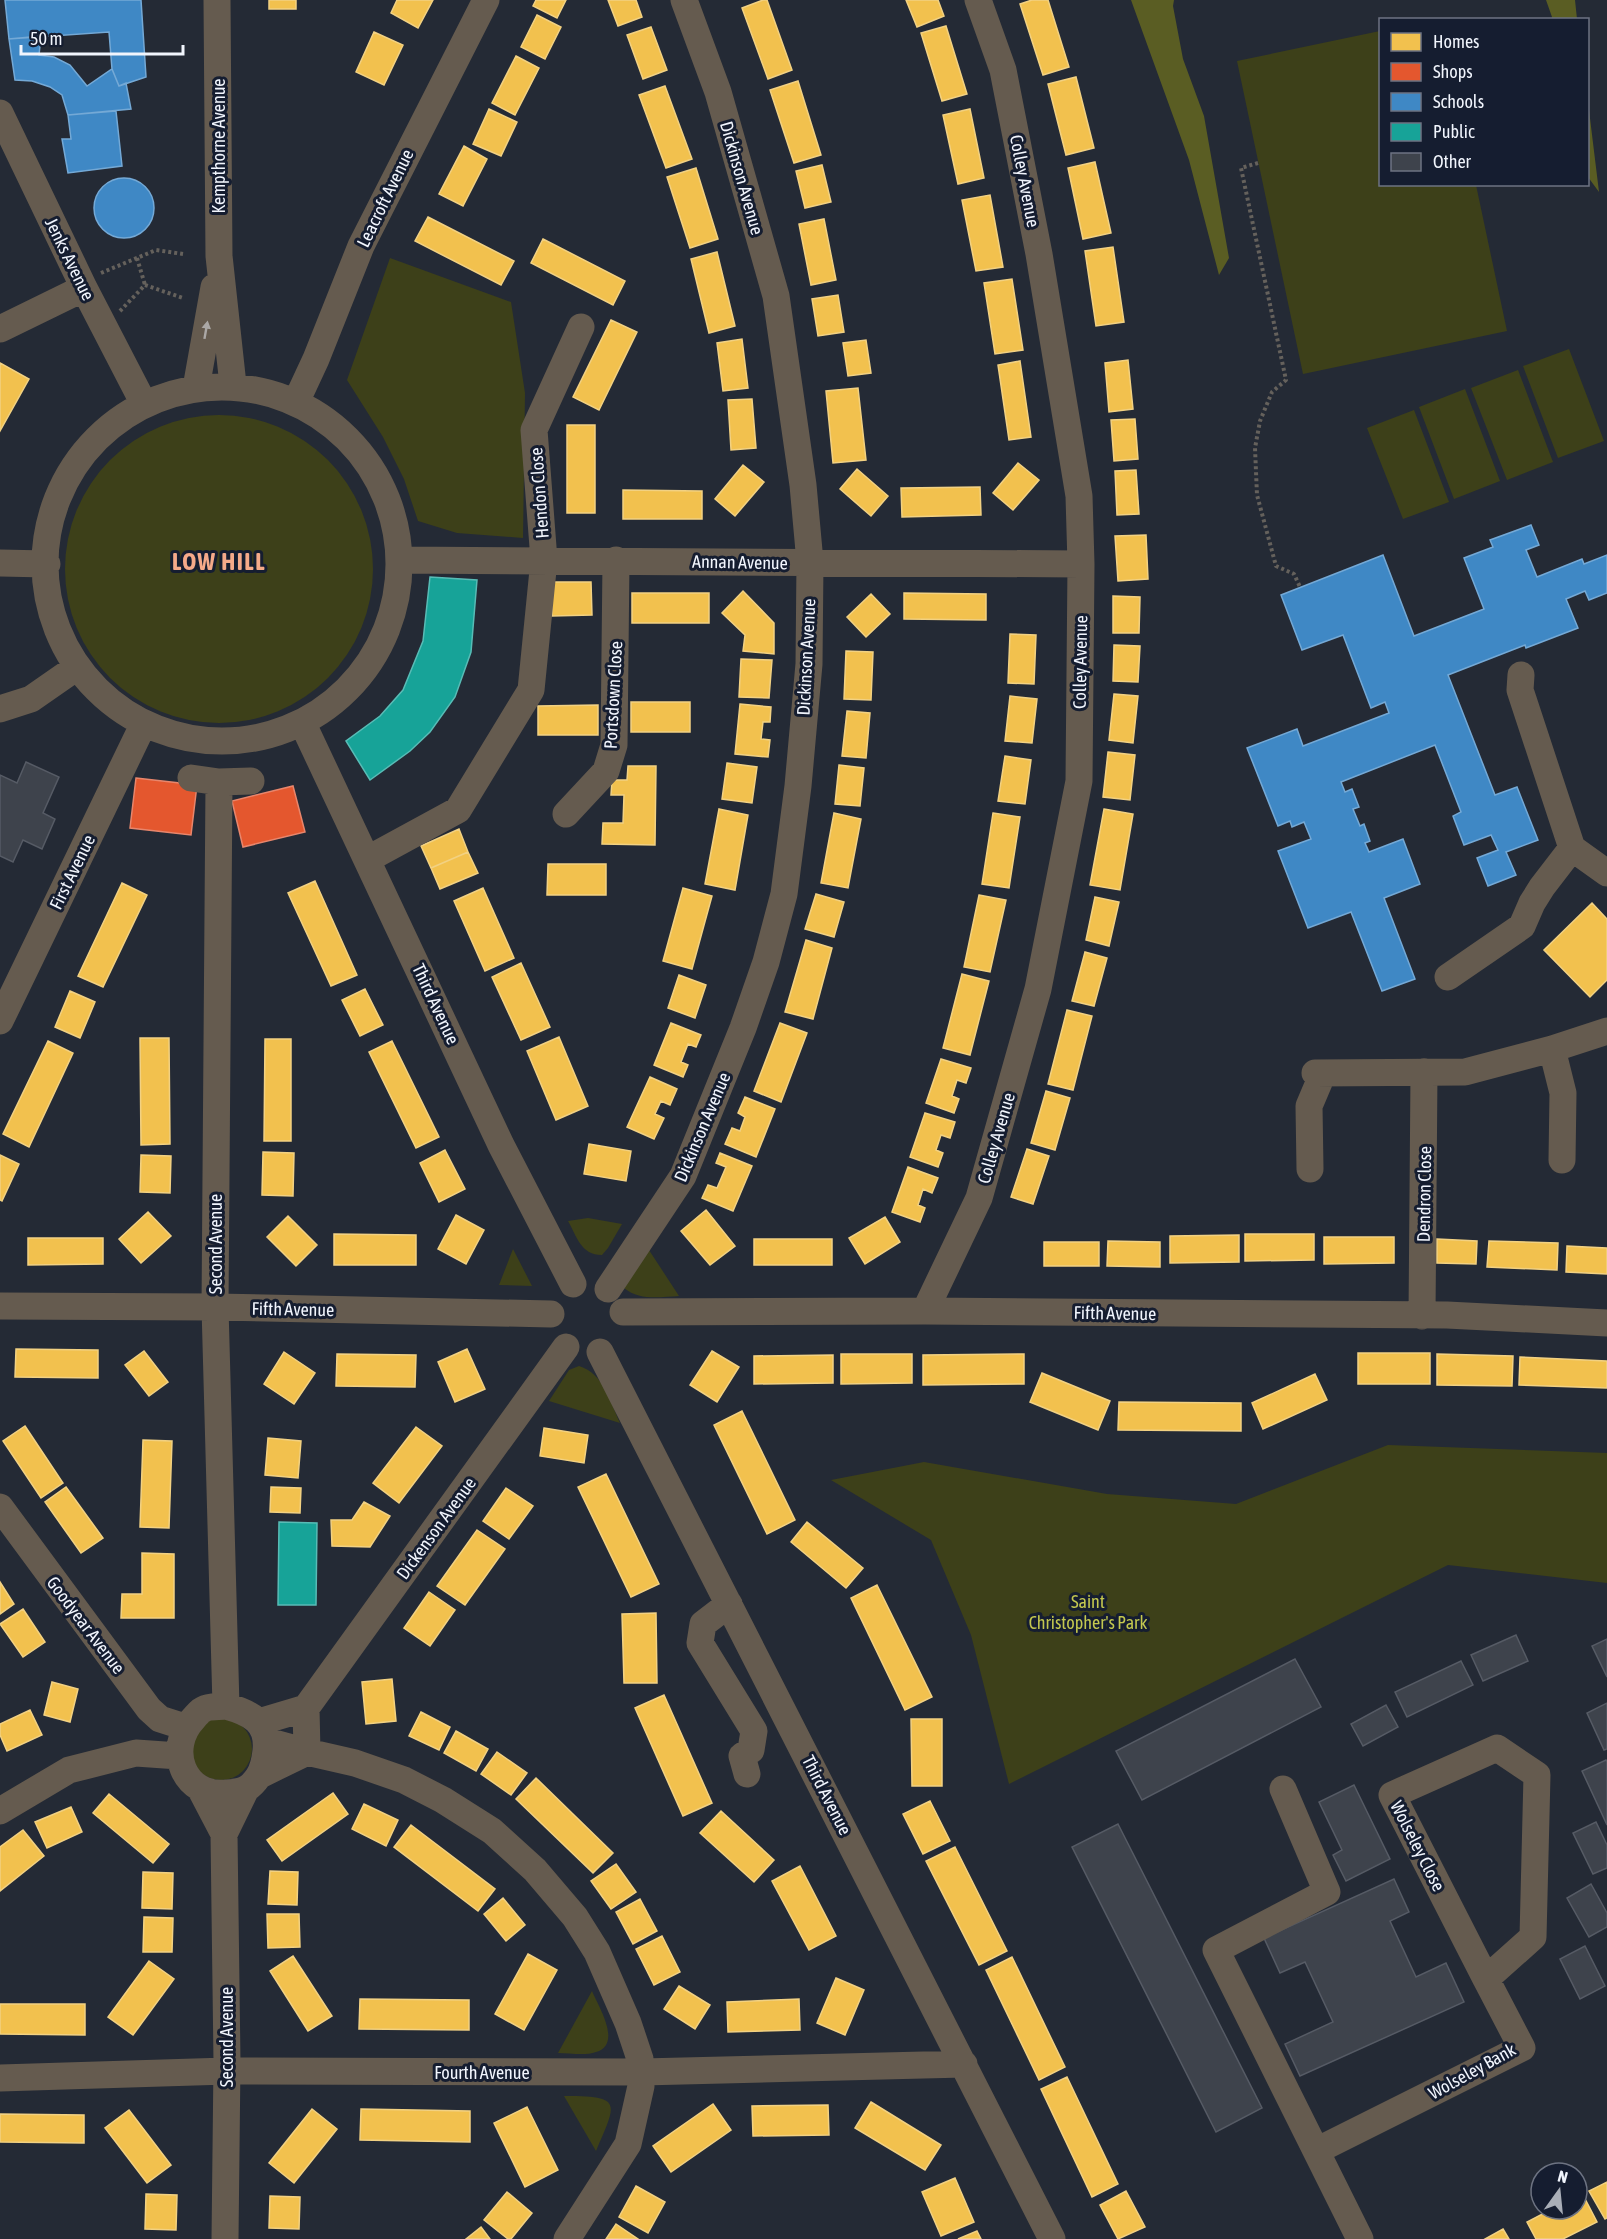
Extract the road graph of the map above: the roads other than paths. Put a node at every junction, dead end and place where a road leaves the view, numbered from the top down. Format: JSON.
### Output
{"nodes":[{"id":1,"x":217,"y":0,"type":"edge"},
{"id":2,"x":486,"y":0,"type":"edge"},
{"id":3,"x":684,"y":0,"type":"edge"},
{"id":4,"x":978,"y":0,"type":"edge"},
{"id":5,"x":0,"y":112,"type":"edge"},
{"id":6,"x":219,"y":256,"type":"junction"},
{"id":7,"x":92,"y":281,"type":"junction"},
{"id":8,"x":581,"y":327,"type":"dead end"},
{"id":9,"x":0,"y":329,"type":"edge"},
{"id":10,"x":233,"y":386,"type":"junction"},
{"id":11,"x":196,"y":388,"type":"junction"},
{"id":12,"x":296,"y":402,"type":"junction"},
{"id":13,"x":144,"y":404,"type":"junction"},
{"id":14,"x":399,"y":560,"type":"junction"},
{"id":15,"x":544,"y":560,"type":"junction"},
{"id":16,"x":616,"y":560,"type":"junction"},
{"id":17,"x":810,"y":562,"type":"junction"},
{"id":18,"x":0,"y":563,"type":"edge"},
{"id":19,"x":47,"y":564,"type":"junction"},
{"id":20,"x":1081,"y":564,"type":"junction"},
{"id":21,"x":77,"y":667,"type":"junction"},
{"id":22,"x":1521,"y":675,"type":"dead end"},
{"id":23,"x":0,"y":709,"type":"edge"},
{"id":24,"x":302,"y":722,"type":"junction"},
{"id":25,"x":144,"y":723,"type":"junction"},
{"id":26,"x":191,"y":778,"type":"dead end"},
{"id":27,"x":251,"y":781,"type":"dead end"},
{"id":28,"x":219,"y":782,"type":"junction"},
{"id":29,"x":566,"y":814,"type":"dead end"},
{"id":30,"x":1572,"y":848,"type":"junction"},
{"id":31,"x":368,"y":859,"type":"junction"},
{"id":32,"x":1607,"y":873,"type":"edge"},
{"id":33,"x":1448,"y":977,"type":"dead end"},
{"id":34,"x":0,"y":1022,"type":"edge"},
{"id":35,"x":1600,"y":1033,"type":"edge"},
{"id":36,"x":1552,"y":1049,"type":"junction"},
{"id":37,"x":1424,"y":1072,"type":"junction"},
{"id":38,"x":1562,"y":1160,"type":"dead end"},
{"id":39,"x":1310,"y":1169,"type":"dead end"},
{"id":40,"x":573,"y":1284,"type":"junction"},
{"id":41,"x":608,"y":1289,"type":"junction"},
{"id":42,"x":0,"y":1306,"type":"edge"},
{"id":43,"x":215,"y":1307,"type":"junction"},
{"id":44,"x":925,"y":1311,"type":"junction"},
{"id":45,"x":623,"y":1312,"type":"junction"},
{"id":46,"x":551,"y":1314,"type":"junction"},
{"id":47,"x":1422,"y":1316,"type":"junction"},
{"id":48,"x":1607,"y":1323,"type":"edge"},
{"id":49,"x":566,"y":1347,"type":"junction"},
{"id":50,"x":600,"y":1352,"type":"junction"},
{"id":51,"x":0,"y":1506,"type":"edge"},
{"id":52,"x":729,"y":1604,"type":"junction"},
{"id":53,"x":226,"y":1706,"type":"junction"},
{"id":54,"x":306,"y":1708,"type":"junction"},
{"id":55,"x":148,"y":1709,"type":"junction"},
{"id":56,"x":185,"y":1727,"type":"junction"},
{"id":57,"x":263,"y":1732,"type":"junction"},
{"id":58,"x":307,"y":1752,"type":"junction"},
{"id":59,"x":136,"y":1753,"type":"junction"},
{"id":60,"x":180,"y":1756,"type":"junction"},
{"id":61,"x":747,"y":1774,"type":"dead end"},
{"id":62,"x":252,"y":1783,"type":"junction"},
{"id":63,"x":1283,"y":1789,"type":"dead end"},
{"id":64,"x":201,"y":1790,"type":"junction"},
{"id":65,"x":0,"y":1811,"type":"edge"},
{"id":66,"x":224,"y":1834,"type":"junction"},
{"id":67,"x":1486,"y":1979,"type":"junction"},
{"id":68,"x":964,"y":2064,"type":"junction"},
{"id":69,"x":227,"y":2071,"type":"junction"},
{"id":70,"x":642,"y":2072,"type":"junction"},
{"id":71,"x":0,"y":2078,"type":"edge"},
{"id":72,"x":1318,"y":2151,"type":"junction"},
{"id":73,"x":225,"y":2239,"type":"edge"},
{"id":74,"x":567,"y":2239,"type":"edge"},
{"id":75,"x":1052,"y":2239,"type":"edge"},
{"id":76,"x":1360,"y":2239,"type":"edge"}],
"edges":[{"from":1,"to":6,"type":"street","name":"Kempthorne Avenue"},
{"from":2,"to":12,"type":"street","name":"Leacroft Avenue"},
{"from":3,"to":17,"type":"street","name":"Dickinson Avenue"},
{"from":4,"to":20,"type":"street","name":"Colley Avenue"},
{"from":5,"to":7,"type":"street","name":"Jenks Avenue"},
{"from":6,"to":10,"type":"street","name":"Kempthorne Avenue"},
{"from":11,"to":6,"type":"street","name":"Kempthorne Avenue","one_way":true},
{"from":7,"to":9,"type":"street"},
{"from":7,"to":13,"type":"street","name":"Jenks Avenue"},
{"from":8,"to":15,"type":"street","name":"Hendon Close"},
{"from":10,"to":11,"type":"street"},
{"from":10,"to":12,"type":"street"},
{"from":11,"to":13,"type":"street"},
{"from":12,"to":14,"type":"street"},
{"from":13,"to":19,"type":"street"},
{"from":14,"to":15,"type":"street","name":"Annan Avenue"},
{"from":14,"to":24,"type":"street"},
{"from":15,"to":16,"type":"street","name":"Annan Avenue"},
{"from":15,"to":31,"type":"street","name":"Hendon Close"},
{"from":16,"to":17,"type":"street","name":"Annan Avenue"},
{"from":16,"to":29,"type":"street","name":"Portsdown Close"},
{"from":17,"to":20,"type":"street","name":"Annan Avenue"},
{"from":17,"to":41,"type":"street","name":"Dickinson Avenue"},
{"from":18,"to":19,"type":"street"},
{"from":19,"to":21,"type":"street"},
{"from":20,"to":44,"type":"street","name":"Colley Avenue"},
{"from":21,"to":23,"type":"street"},
{"from":21,"to":25,"type":"street"},
{"from":22,"to":30,"type":"street"},
{"from":24,"to":25,"type":"street"},
{"from":24,"to":31,"type":"street","name":"Third Avenue"},
{"from":25,"to":34,"type":"street","name":"First Avenue"},
{"from":26,"to":28,"type":"street"},
{"from":27,"to":28,"type":"street"},
{"from":28,"to":43,"type":"street","name":"Second Avenue"},
{"from":30,"to":32,"type":"street"},
{"from":30,"to":33,"type":"street"},
{"from":31,"to":40,"type":"street","name":"Third Avenue"},
{"from":35,"to":36,"type":"street"},
{"from":36,"to":37,"type":"street"},
{"from":36,"to":38,"type":"street"},
{"from":37,"to":39,"type":"street"},
{"from":37,"to":47,"type":"street","name":"Dendron Close"},
{"from":40,"to":41,"type":"street"},
{"from":40,"to":46,"type":"street"},
{"from":41,"to":45,"type":"street"},
{"from":42,"to":43,"type":"street","name":"Fifth Avenue"},
{"from":43,"to":46,"type":"street","name":"Fifth Avenue"},
{"from":43,"to":53,"type":"street","name":"Second Avenue"},
{"from":44,"to":45,"type":"street","name":"Fifth Avenue"},
{"from":44,"to":47,"type":"street","name":"Fifth Avenue"},
{"from":45,"to":50,"type":"street"},
{"from":46,"to":49,"type":"street"},
{"from":47,"to":48,"type":"street","name":"Fifth Avenue"},
{"from":49,"to":50,"type":"street"},
{"from":49,"to":54,"type":"street","name":"Dickenson Avenue"},
{"from":50,"to":52,"type":"street","name":"Third Avenue"},
{"from":51,"to":55,"type":"street","name":"Goodyear Avenue"},
{"from":52,"to":61,"type":"street"},
{"from":52,"to":68,"type":"street","name":"Third Avenue"},
{"from":53,"to":56,"type":"street"},
{"from":53,"to":57,"type":"street"},
{"from":54,"to":57,"type":"street"},
{"from":54,"to":58,"type":"street"},
{"from":55,"to":56,"type":"street","name":"Goodyear Avenue"},
{"from":55,"to":59,"type":"street"},
{"from":56,"to":60,"type":"street"},
{"from":57,"to":58,"type":"street"},
{"from":57,"to":62,"type":"street"},
{"from":58,"to":62,"type":"street"},
{"from":58,"to":70,"type":"street"},
{"from":59,"to":60,"type":"street"},
{"from":59,"to":65,"type":"street"},
{"from":60,"to":64,"type":"street"},
{"from":62,"to":64,"type":"street"},
{"from":62,"to":66,"type":"street","name":"Second Avenue"},
{"from":63,"to":72,"type":"street"},
{"from":64,"to":66,"type":"street","name":"Second Avenue"},
{"from":66,"to":69,"type":"street","name":"Second Avenue"},
{"from":67,"to":67,"type":"street","name":"Wolseley Close"},
{"from":67,"to":72,"type":"street","name":"Wolseley Bank"},
{"from":68,"to":70,"type":"street","name":"Fourth Avenue"},
{"from":68,"to":75,"type":"street","name":"Third Avenue"},
{"from":69,"to":70,"type":"street","name":"Fourth Avenue"},
{"from":69,"to":71,"type":"street","name":"Fourth Avenue"},
{"from":69,"to":73,"type":"street","name":"Second Avenue"},
{"from":70,"to":74,"type":"street"},
{"from":72,"to":76,"type":"street"}]}
